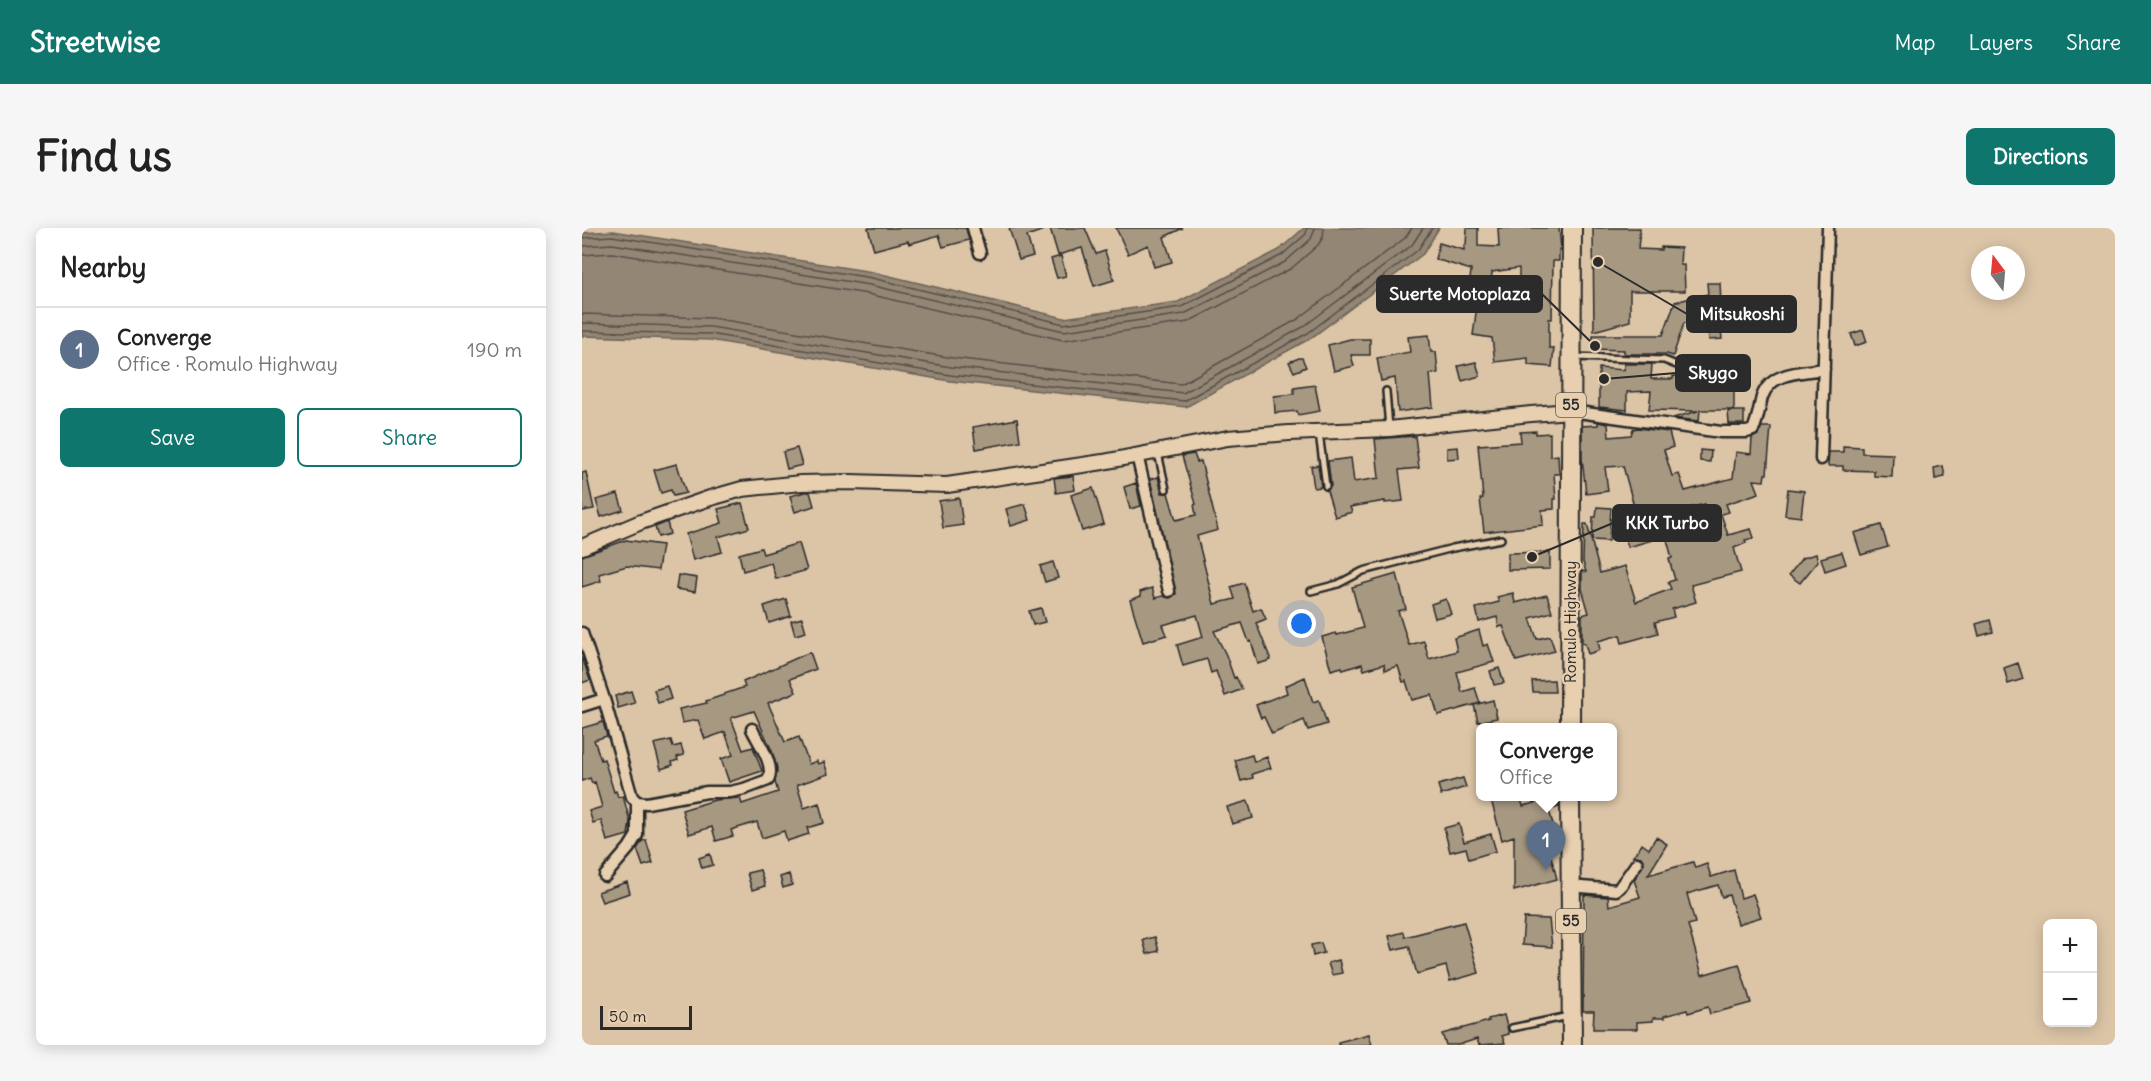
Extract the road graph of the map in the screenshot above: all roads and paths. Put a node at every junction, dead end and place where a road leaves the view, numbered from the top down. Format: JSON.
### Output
{"nodes":[{"id":1,"x":973,"y":228,"type":"edge"},
{"id":2,"x":1572,"y":228,"type":"edge"},
{"id":3,"x":1828,"y":228,"type":"edge"},
{"id":4,"x":980,"y":253,"type":"dead end"},
{"id":5,"x":1572,"y":356,"type":"junction"},
{"id":6,"x":1679,"y":366,"type":"dead end"},
{"id":7,"x":1824,"y":369,"type":"junction"},
{"id":8,"x":1386,"y":392,"type":"dead end"},
{"id":9,"x":1571,"y":411,"type":"junction"},
{"id":10,"x":1389,"y":429,"type":"junction"},
{"id":11,"x":1319,"y":432,"type":"junction"},
{"id":12,"x":1157,"y":451,"type":"junction"},
{"id":13,"x":1137,"y":455,"type":"junction"},
{"id":14,"x":1821,"y":459,"type":"dead end"},
{"id":15,"x":1326,"y":486,"type":"dead end"},
{"id":16,"x":1166,"y":489,"type":"dead end"},
{"id":17,"x":1501,"y":539,"type":"dead end"},
{"id":18,"x":582,"y":547,"type":"edge"},
{"id":19,"x":1169,"y":591,"type":"dead end"},
{"id":20,"x":1311,"y":591,"type":"dead end"},
{"id":21,"x":582,"y":633,"type":"edge"},
{"id":22,"x":604,"y":699,"type":"junction"},
{"id":23,"x":582,"y":706,"type":"edge"},
{"id":24,"x":1570,"y":723,"type":"edge"},
{"id":25,"x":752,"y":729,"type":"dead end"},
{"id":26,"x":1570,"y":801,"type":"edge"},
{"id":27,"x":637,"y":802,"type":"junction"},
{"id":28,"x":1637,"y":863,"type":"dead end"},
{"id":29,"x":605,"y":876,"type":"dead end"},
{"id":30,"x":1570,"y":886,"type":"junction"},
{"id":31,"x":1572,"y":1015,"type":"junction"},
{"id":32,"x":1512,"y":1028,"type":"dead end"},
{"id":33,"x":1572,"y":1045,"type":"edge"}],
"edges":[{"from":1,"to":4,"type":"street"},
{"from":2,"to":5,"type":"highway","name":"Romulo Highway","number":"55"},
{"from":3,"to":7,"type":"street"},
{"from":5,"to":6,"type":"lane"},
{"from":5,"to":9,"type":"highway","name":"Romulo Highway","number":"55"},
{"from":7,"to":9,"type":"street"},
{"from":7,"to":14,"type":"street"},
{"from":8,"to":10,"type":"lane"},
{"from":9,"to":10,"type":"street"},
{"from":9,"to":24,"type":"highway","name":"Romulo Highway","number":"55"},
{"from":10,"to":11,"type":"street"},
{"from":11,"to":12,"type":"street"},
{"from":11,"to":15,"type":"lane"},
{"from":12,"to":13,"type":"street"},
{"from":12,"to":16,"type":"lane"},
{"from":13,"to":18,"type":"street"},
{"from":13,"to":19,"type":"street"},
{"from":17,"to":20,"type":"lane"},
{"from":21,"to":22,"type":"street"},
{"from":22,"to":23,"type":"street"},
{"from":22,"to":27,"type":"street"},
{"from":25,"to":27,"type":"street"},
{"from":26,"to":30,"type":"highway","number":"55"},
{"from":27,"to":29,"type":"street"},
{"from":28,"to":30,"type":"street"},
{"from":30,"to":31,"type":"highway","number":"55"},
{"from":31,"to":32,"type":"lane"},
{"from":31,"to":33,"type":"highway","number":"55"}]}
